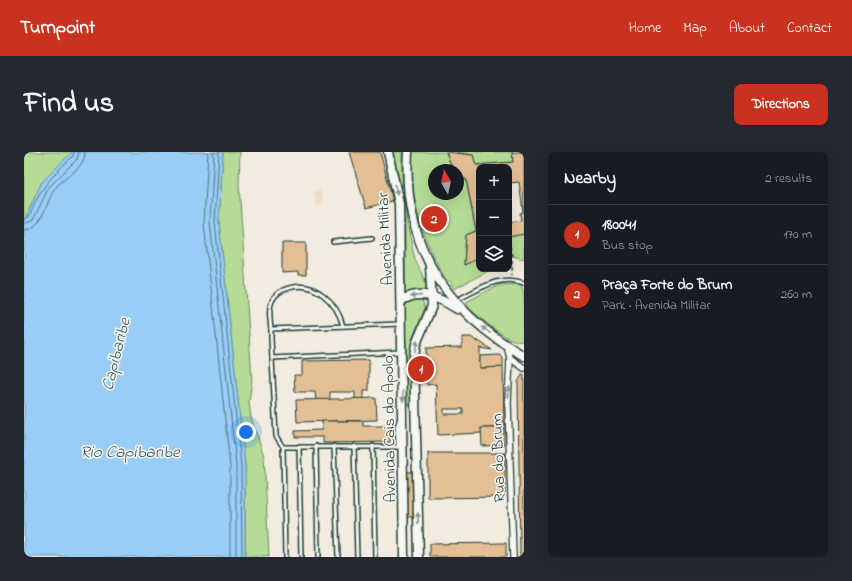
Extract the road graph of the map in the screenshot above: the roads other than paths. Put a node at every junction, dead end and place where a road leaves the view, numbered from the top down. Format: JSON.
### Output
{"nodes":[{"id":1,"x":388,"y":152,"type":"edge"},
{"id":2,"x":408,"y":152,"type":"edge"},
{"id":3,"x":372,"y":238,"type":"dead end"},
{"id":4,"x":333,"y":242,"type":"dead end"},
{"id":5,"x":430,"y":266,"type":"junction"},
{"id":6,"x":524,"y":283,"type":"edge"},
{"id":7,"x":433,"y":296,"type":"junction"},
{"id":8,"x":461,"y":298,"type":"dead end"},
{"id":9,"x":401,"y":301,"type":"junction"},
{"id":10,"x":466,"y":314,"type":"junction"},
{"id":11,"x":400,"y":324,"type":"junction"},
{"id":12,"x":343,"y":326,"type":"junction"},
{"id":13,"x":271,"y":329,"type":"junction"},
{"id":14,"x":507,"y":346,"type":"junction"},
{"id":15,"x":401,"y":352,"type":"junction"},
{"id":16,"x":523,"y":354,"type":"edge"},
{"id":17,"x":272,"y":358,"type":"junction"},
{"id":18,"x":510,"y":358,"type":"junction"},
{"id":19,"x":524,"y":368,"type":"edge"},
{"id":20,"x":299,"y":446,"type":"junction"},
{"id":21,"x":316,"y":446,"type":"junction"},
{"id":22,"x":334,"y":446,"type":"junction"},
{"id":23,"x":354,"y":446,"type":"junction"},
{"id":24,"x":373,"y":446,"type":"junction"},
{"id":25,"x":283,"y":447,"type":"junction"},
{"id":26,"x":401,"y":447,"type":"junction"},
{"id":27,"x":285,"y":555,"type":"edge"},
{"id":28,"x":301,"y":557,"type":"edge"},
{"id":29,"x":318,"y":557,"type":"edge"},
{"id":30,"x":338,"y":557,"type":"edge"},
{"id":31,"x":357,"y":557,"type":"edge"},
{"id":32,"x":375,"y":557,"type":"edge"},
{"id":33,"x":404,"y":557,"type":"edge"},
{"id":34,"x":419,"y":557,"type":"edge"},
{"id":35,"x":513,"y":557,"type":"edge"}],
"edges":[{"from":1,"to":9,"type":"main road","name":"Avenida Militar","one_way":true},
{"from":2,"to":5,"type":"main road","name":"Avenida Militar"},
{"from":3,"to":4,"type":"lane"},
{"from":5,"to":7,"type":"main road","name":"Avenida Cais do Apolo"},
{"from":5,"to":10,"type":"main road","name":"Avenida Militar"},
{"from":6,"to":8,"type":"lane"},
{"from":7,"to":9,"type":"main road","one_way":true},
{"from":7,"to":10,"type":"main road","name":"Avenida Militar"},
{"from":34,"to":7,"type":"main road","name":"Avenida Cais do Apolo","one_way":true},
{"from":9,"to":11,"type":"main road","name":"Avenida Cais do Apolo"},
{"from":14,"to":10,"type":"main road","name":"Avenida Militar","one_way":true},
{"from":11,"to":12,"type":"lane"},
{"from":11,"to":15,"type":"main road","name":"Avenida Cais do Apolo"},
{"from":12,"to":13,"type":"lane"},
{"from":12,"to":13,"type":"lane"},
{"from":13,"to":17,"type":"lane"},
{"from":14,"to":16,"type":"main road","name":"Avenida Militar"},
{"from":14,"to":18,"type":"street"},
{"from":15,"to":17,"type":"lane"},
{"from":15,"to":26,"type":"main road","name":"Avenida Cais do Apolo","one_way":true},
{"from":17,"to":25,"type":"lane"},
{"from":18,"to":19,"type":"street"},
{"from":35,"to":18,"type":"street","name":"Rua do Brum","one_way":true},
{"from":20,"to":21,"type":"lane"},
{"from":20,"to":25,"type":"lane"},
{"from":20,"to":28,"type":"lane"},
{"from":21,"to":22,"type":"lane"},
{"from":21,"to":29,"type":"lane"},
{"from":22,"to":23,"type":"lane"},
{"from":22,"to":30,"type":"lane"},
{"from":23,"to":24,"type":"lane"},
{"from":23,"to":31,"type":"lane"},
{"from":24,"to":26,"type":"lane"},
{"from":24,"to":32,"type":"lane"},
{"from":25,"to":27,"type":"lane"},
{"from":26,"to":33,"type":"main road","name":"Avenida Cais do Apolo"}]}
